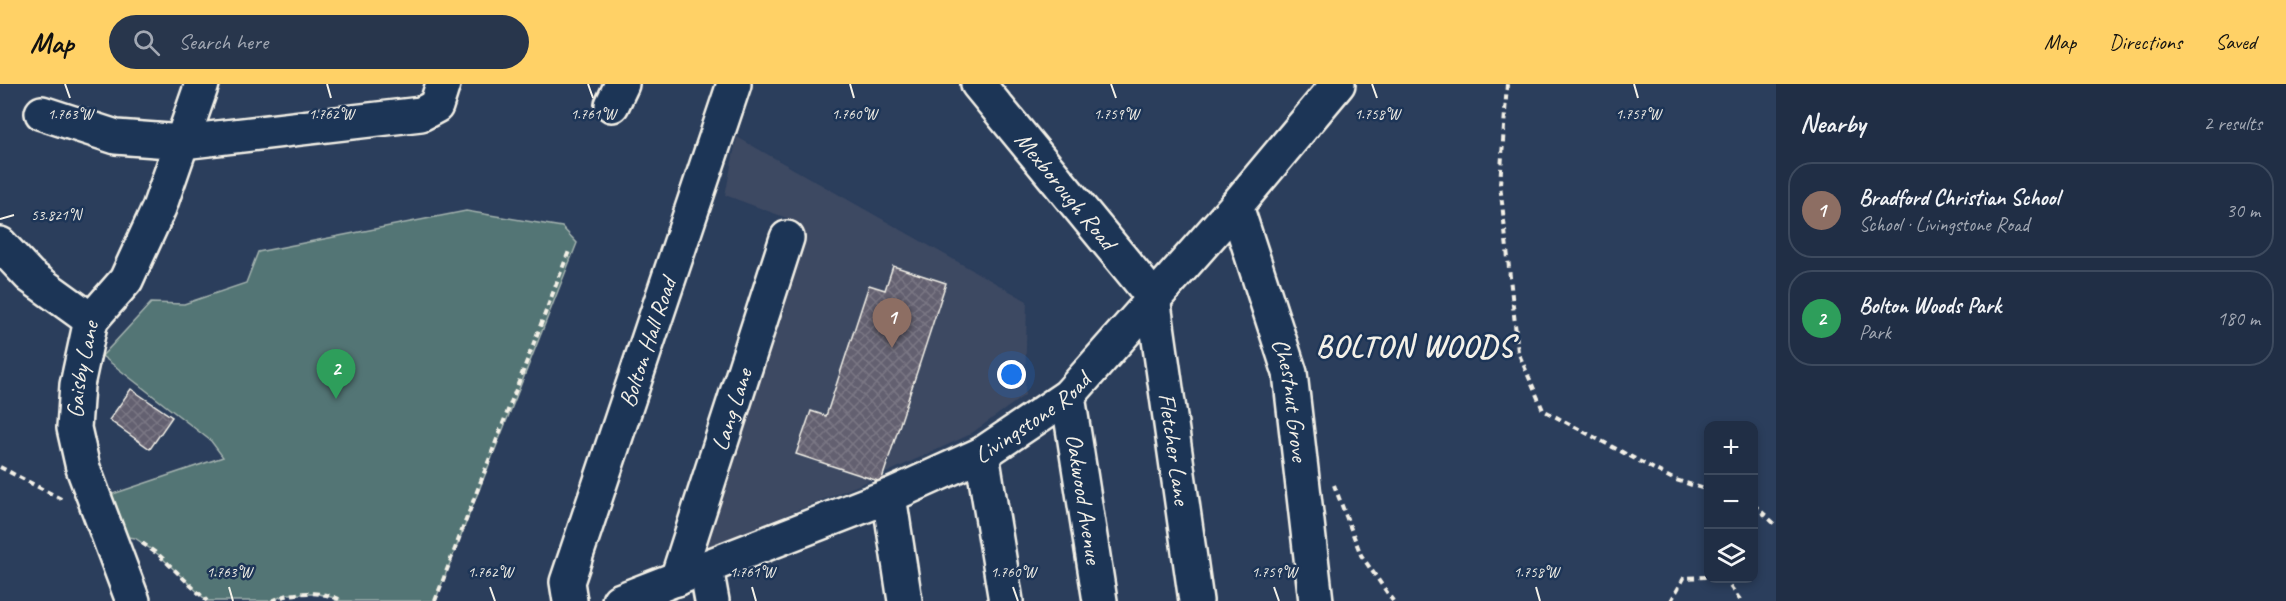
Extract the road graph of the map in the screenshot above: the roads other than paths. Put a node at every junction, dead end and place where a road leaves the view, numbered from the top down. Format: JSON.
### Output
{"nodes":[{"id":1,"x":202,"y":84,"type":"edge"},
{"id":2,"x":442,"y":84,"type":"edge"},
{"id":3,"x":734,"y":84,"type":"edge"},
{"id":4,"x":978,"y":84,"type":"edge"},
{"id":5,"x":1338,"y":84,"type":"edge"},
{"id":6,"x":42,"y":113,"type":"dead end"},
{"id":7,"x":183,"y":142,"type":"junction"},
{"id":8,"x":1236,"y":206,"type":"junction"},
{"id":9,"x":787,"y":238,"type":"dead end"},
{"id":10,"x":0,"y":244,"type":"edge"},
{"id":11,"x":1153,"y":297,"type":"junction"},
{"id":12,"x":91,"y":320,"type":"junction"},
{"id":13,"x":1068,"y":396,"type":"junction"},
{"id":14,"x":982,"y":454,"type":"junction"},
{"id":15,"x":889,"y":496,"type":"junction"},
{"id":16,"x":691,"y":573,"type":"junction"},
{"id":17,"x":133,"y":601,"type":"edge"},
{"id":18,"x":570,"y":601,"type":"edge"},
{"id":19,"x":619,"y":601,"type":"edge"},
{"id":20,"x":712,"y":601,"type":"edge"},
{"id":21,"x":905,"y":601,"type":"edge"},
{"id":22,"x":1006,"y":601,"type":"edge"},
{"id":23,"x":1100,"y":601,"type":"edge"},
{"id":24,"x":1196,"y":601,"type":"edge"},
{"id":25,"x":1316,"y":601,"type":"edge"}],
"edges":[{"from":1,"to":7,"type":"street","name":"Gaisby Lane"},
{"from":2,"to":7,"type":"street"},
{"from":3,"to":18,"type":"street","name":"Bolton Hall Road"},
{"from":4,"to":11,"type":"street","name":"Mexborough Road"},
{"from":5,"to":8,"type":"street","name":"Livingstone Road"},
{"from":6,"to":7,"type":"street"},
{"from":7,"to":12,"type":"street","name":"Gaisby Lane"},
{"from":8,"to":11,"type":"street","name":"Livingstone Road"},
{"from":8,"to":25,"type":"street","name":"Chestnut Grove"},
{"from":9,"to":16,"type":"street","name":"Lang Lane"},
{"from":10,"to":12,"type":"street"},
{"from":11,"to":13,"type":"street","name":"Livingstone Road"},
{"from":11,"to":24,"type":"street","name":"Fletcher Lane"},
{"from":12,"to":17,"type":"street","name":"Gaisby Lane"},
{"from":13,"to":14,"type":"street","name":"Livingstone Road"},
{"from":13,"to":23,"type":"street","name":"Oakwood Avenue"},
{"from":14,"to":15,"type":"street","name":"Livingstone Road"},
{"from":14,"to":22,"type":"street"},
{"from":15,"to":16,"type":"street","name":"Livingstone Road"},
{"from":15,"to":21,"type":"street"},
{"from":16,"to":19,"type":"street","name":"Livingstone Road"},
{"from":16,"to":20,"type":"street"}]}
